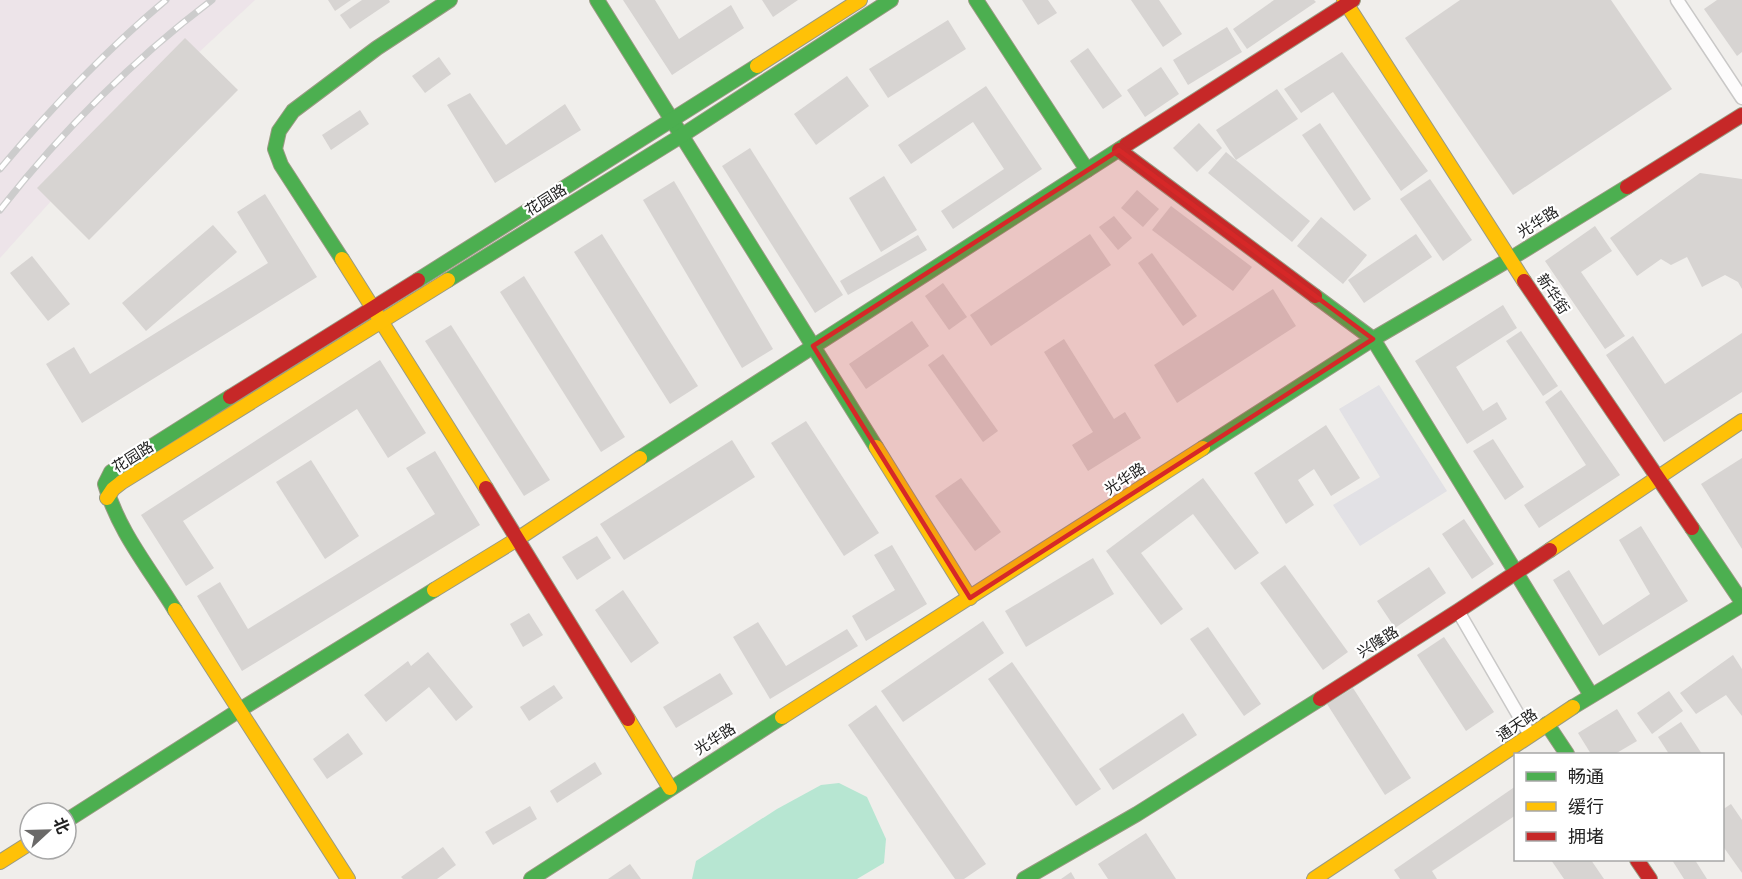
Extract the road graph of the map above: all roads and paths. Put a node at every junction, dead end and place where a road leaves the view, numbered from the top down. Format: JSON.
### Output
{"nodes":[{"id":1,"x":450,"y":0,"type":"edge"},
{"id":2,"x":597,"y":0,"type":"edge"},
{"id":3,"x":860,"y":0,"type":"edge"},
{"id":4,"x":891,"y":0,"type":"edge"},
{"id":5,"x":976,"y":0,"type":"edge"},
{"id":6,"x":1677,"y":0,"type":"edge"},
{"id":7,"x":1348,"y":1,"type":"edge"},
{"id":8,"x":1742,"y":98,"type":"edge"},
{"id":9,"x":1742,"y":115,"type":"edge"},
{"id":10,"x":672,"y":121,"type":"junction"},
{"id":11,"x":681,"y":136,"type":"junction"},
{"id":12,"x":1119,"y":150,"type":"junction"},
{"id":13,"x":1087,"y":170,"type":"junction"},
{"id":14,"x":1510,"y":259,"type":"junction"},
{"id":15,"x":374,"y":308,"type":"junction"},
{"id":16,"x":382,"y":321,"type":"junction"},
{"id":17,"x":1373,"y":339,"type":"junction"},
{"id":18,"x":813,"y":346,"type":"junction"},
{"id":19,"x":1742,"y":421,"type":"edge"},
{"id":20,"x":1657,"y":476,"type":"junction"},
{"id":21,"x":107,"y":498,"type":"junction"},
{"id":22,"x":519,"y":538,"type":"junction"},
{"id":23,"x":1515,"y":572,"type":"junction"},
{"id":24,"x":970,"y":598,"type":"junction"},
{"id":25,"x":1742,"y":604,"type":"edge"},
{"id":26,"x":1458,"y":611,"type":"junction"},
{"id":27,"x":1591,"y":695,"type":"junction"},
{"id":28,"x":238,"y":711,"type":"junction"},
{"id":29,"x":1547,"y":724,"type":"junction"},
{"id":30,"x":1530,"y":735,"type":"junction"},
{"id":31,"x":1566,"y":753,"type":"edge"},
{"id":32,"x":670,"y":788,"type":"junction"},
{"id":33,"x":78,"y":812,"type":"edge"},
{"id":34,"x":18,"y":851,"type":"edge"},
{"id":35,"x":1638,"y":861,"type":"edge"},
{"id":36,"x":0,"y":862,"type":"edge"},
{"id":37,"x":348,"y":879,"type":"edge"},
{"id":38,"x":531,"y":879,"type":"edge"},
{"id":39,"x":1024,"y":879,"type":"edge"},
{"id":40,"x":1314,"y":879,"type":"edge"},
{"id":41,"x":1650,"y":879,"type":"edge"}],
"edges":[{"from":1,"to":15,"type":"street"},
{"from":2,"to":10,"type":"street"},
{"from":3,"to":10,"type":"street","name":"花园路"},
{"from":4,"to":11,"type":"street","name":"花园路"},
{"from":5,"to":13,"type":"street"},
{"from":6,"to":8,"type":"street"},
{"from":7,"to":12,"type":"street"},
{"from":7,"to":14,"type":"street","name":"新华街"},
{"from":9,"to":14,"type":"street","name":"光华路"},
{"from":10,"to":11,"type":"street"},
{"from":10,"to":15,"type":"street","name":"花园路"},
{"from":11,"to":16,"type":"street","name":"花园路"},
{"from":11,"to":18,"type":"street"},
{"from":12,"to":13,"type":"street"},
{"from":12,"to":17,"type":"street"},
{"from":13,"to":18,"type":"street"},
{"from":14,"to":17,"type":"street","name":"光华路"},
{"from":14,"to":20,"type":"street","name":"新华街"},
{"from":15,"to":16,"type":"street"},
{"from":15,"to":21,"type":"street","name":"花园路"},
{"from":16,"to":21,"type":"street","name":"花园路"},
{"from":16,"to":22,"type":"street"},
{"from":17,"to":23,"type":"street"},
{"from":17,"to":24,"type":"street","name":"光华路"},
{"from":18,"to":22,"type":"street"},
{"from":18,"to":24,"type":"street"},
{"from":19,"to":20,"type":"street","name":"兴隆路"},
{"from":20,"to":23,"type":"street","name":"兴隆路"},
{"from":20,"to":25,"type":"street","name":"新华街"},
{"from":21,"to":28,"type":"street"},
{"from":22,"to":28,"type":"street"},
{"from":22,"to":32,"type":"street"},
{"from":23,"to":26,"type":"street","name":"兴隆路"},
{"from":23,"to":27,"type":"street"},
{"from":24,"to":32,"type":"street","name":"光华路"},
{"from":25,"to":27,"type":"street","name":"通天路"},
{"from":26,"to":30,"type":"street"},
{"from":26,"to":39,"type":"street","name":"兴隆路"},
{"from":27,"to":29,"type":"street","name":"通天路"},
{"from":28,"to":33,"type":"street"},
{"from":28,"to":37,"type":"street"},
{"from":29,"to":30,"type":"street","name":"通天路"},
{"from":29,"to":31,"type":"street"},
{"from":30,"to":40,"type":"street","name":"通天路"},
{"from":32,"to":38,"type":"street","name":"光华路"},
{"from":34,"to":36,"type":"street"},
{"from":35,"to":41,"type":"street"}]}
